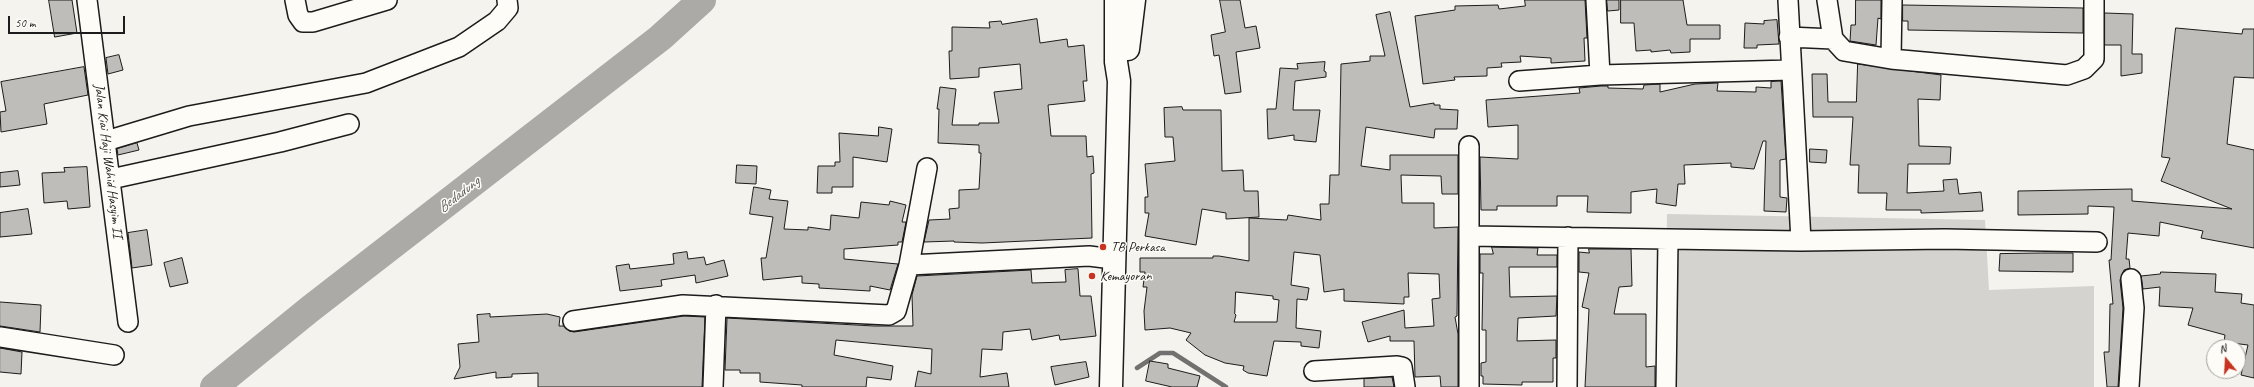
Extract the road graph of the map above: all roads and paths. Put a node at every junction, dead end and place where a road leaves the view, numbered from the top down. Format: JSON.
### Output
{"nodes":[{"id":1,"x":87,"y":0,"type":"edge"},
{"id":2,"x":295,"y":0,"type":"edge"},
{"id":3,"x":387,"y":0,"type":"edge"},
{"id":4,"x":507,"y":0,"type":"edge"},
{"id":5,"x":1116,"y":0,"type":"edge"},
{"id":6,"x":1134,"y":0,"type":"edge"},
{"id":7,"x":1596,"y":0,"type":"edge"},
{"id":8,"x":1788,"y":0,"type":"edge"},
{"id":9,"x":1827,"y":0,"type":"edge"},
{"id":10,"x":1892,"y":0,"type":"edge"},
{"id":11,"x":2094,"y":0,"type":"edge"},
{"id":12,"x":1790,"y":38,"type":"junction"},
{"id":13,"x":1833,"y":39,"type":"junction"},
{"id":14,"x":1891,"y":59,"type":"junction"},
{"id":15,"x":1791,"y":70,"type":"junction"},
{"id":16,"x":1600,"y":75,"type":"junction"},
{"id":17,"x":1119,"y":81,"type":"junction"},
{"id":18,"x":1519,"y":81,"type":"dead end"},
{"id":19,"x":349,"y":124,"type":"dead end"},
{"id":20,"x":106,"y":140,"type":"junction"},
{"id":21,"x":1469,"y":146,"type":"dead end"},
{"id":22,"x":927,"y":168,"type":"dead end"},
{"id":23,"x":111,"y":179,"type":"junction"},
{"id":24,"x":1469,"y":236,"type":"junction"},
{"id":25,"x":1568,"y":238,"type":"junction"},
{"id":26,"x":1668,"y":239,"type":"junction"},
{"id":27,"x":1801,"y":241,"type":"junction"},
{"id":28,"x":2097,"y":242,"type":"dead end"},
{"id":29,"x":1113,"y":259,"type":"junction"},
{"id":30,"x":909,"y":265,"type":"junction"},
{"id":31,"x":2131,"y":279,"type":"dead end"},
{"id":32,"x":716,"y":305,"type":"junction"},
{"id":33,"x":573,"y":321,"type":"dead end"},
{"id":34,"x":128,"y":322,"type":"dead end"},
{"id":35,"x":0,"y":337,"type":"edge"},
{"id":36,"x":114,"y":355,"type":"dead end"},
{"id":37,"x":1314,"y":371,"type":"dead end"},
{"id":38,"x":713,"y":387,"type":"edge"},
{"id":39,"x":1111,"y":387,"type":"edge"},
{"id":40,"x":1405,"y":387,"type":"edge"},
{"id":41,"x":1469,"y":387,"type":"edge"},
{"id":42,"x":1567,"y":387,"type":"edge"},
{"id":43,"x":1666,"y":387,"type":"edge"},
{"id":44,"x":2129,"y":387,"type":"edge"}],
"edges":[{"from":1,"to":20,"type":"street","name":"Jalan Kiai Haji Wahid Hasyim II"},
{"from":2,"to":3,"type":"street"},
{"from":4,"to":20,"type":"street"},
{"from":5,"to":17,"type":"main road"},
{"from":6,"to":17,"type":"main road"},
{"from":7,"to":16,"type":"street"},
{"from":8,"to":12,"type":"street"},
{"from":9,"to":13,"type":"street"},
{"from":10,"to":14,"type":"street"},
{"from":11,"to":14,"type":"street"},
{"from":12,"to":13,"type":"street"},
{"from":12,"to":15,"type":"street"},
{"from":13,"to":14,"type":"street"},
{"from":15,"to":16,"type":"street"},
{"from":15,"to":27,"type":"street"},
{"from":16,"to":18,"type":"street"},
{"from":17,"to":29,"type":"main road"},
{"from":19,"to":23,"type":"street"},
{"from":20,"to":23,"type":"street","name":"Jalan Kiai Haji Wahid Hasyim II"},
{"from":21,"to":24,"type":"street"},
{"from":22,"to":30,"type":"street"},
{"from":23,"to":34,"type":"street","name":"Jalan Kiai Haji Wahid Hasyim II"},
{"from":24,"to":25,"type":"street"},
{"from":24,"to":41,"type":"street"},
{"from":25,"to":26,"type":"street"},
{"from":25,"to":42,"type":"street"},
{"from":26,"to":27,"type":"street"},
{"from":26,"to":43,"type":"street"},
{"from":27,"to":28,"type":"street"},
{"from":29,"to":30,"type":"street"},
{"from":29,"to":39,"type":"main road"},
{"from":30,"to":32,"type":"street"},
{"from":31,"to":44,"type":"street"},
{"from":32,"to":33,"type":"street"},
{"from":32,"to":38,"type":"street"},
{"from":35,"to":36,"type":"street"},
{"from":37,"to":40,"type":"street"}]}
